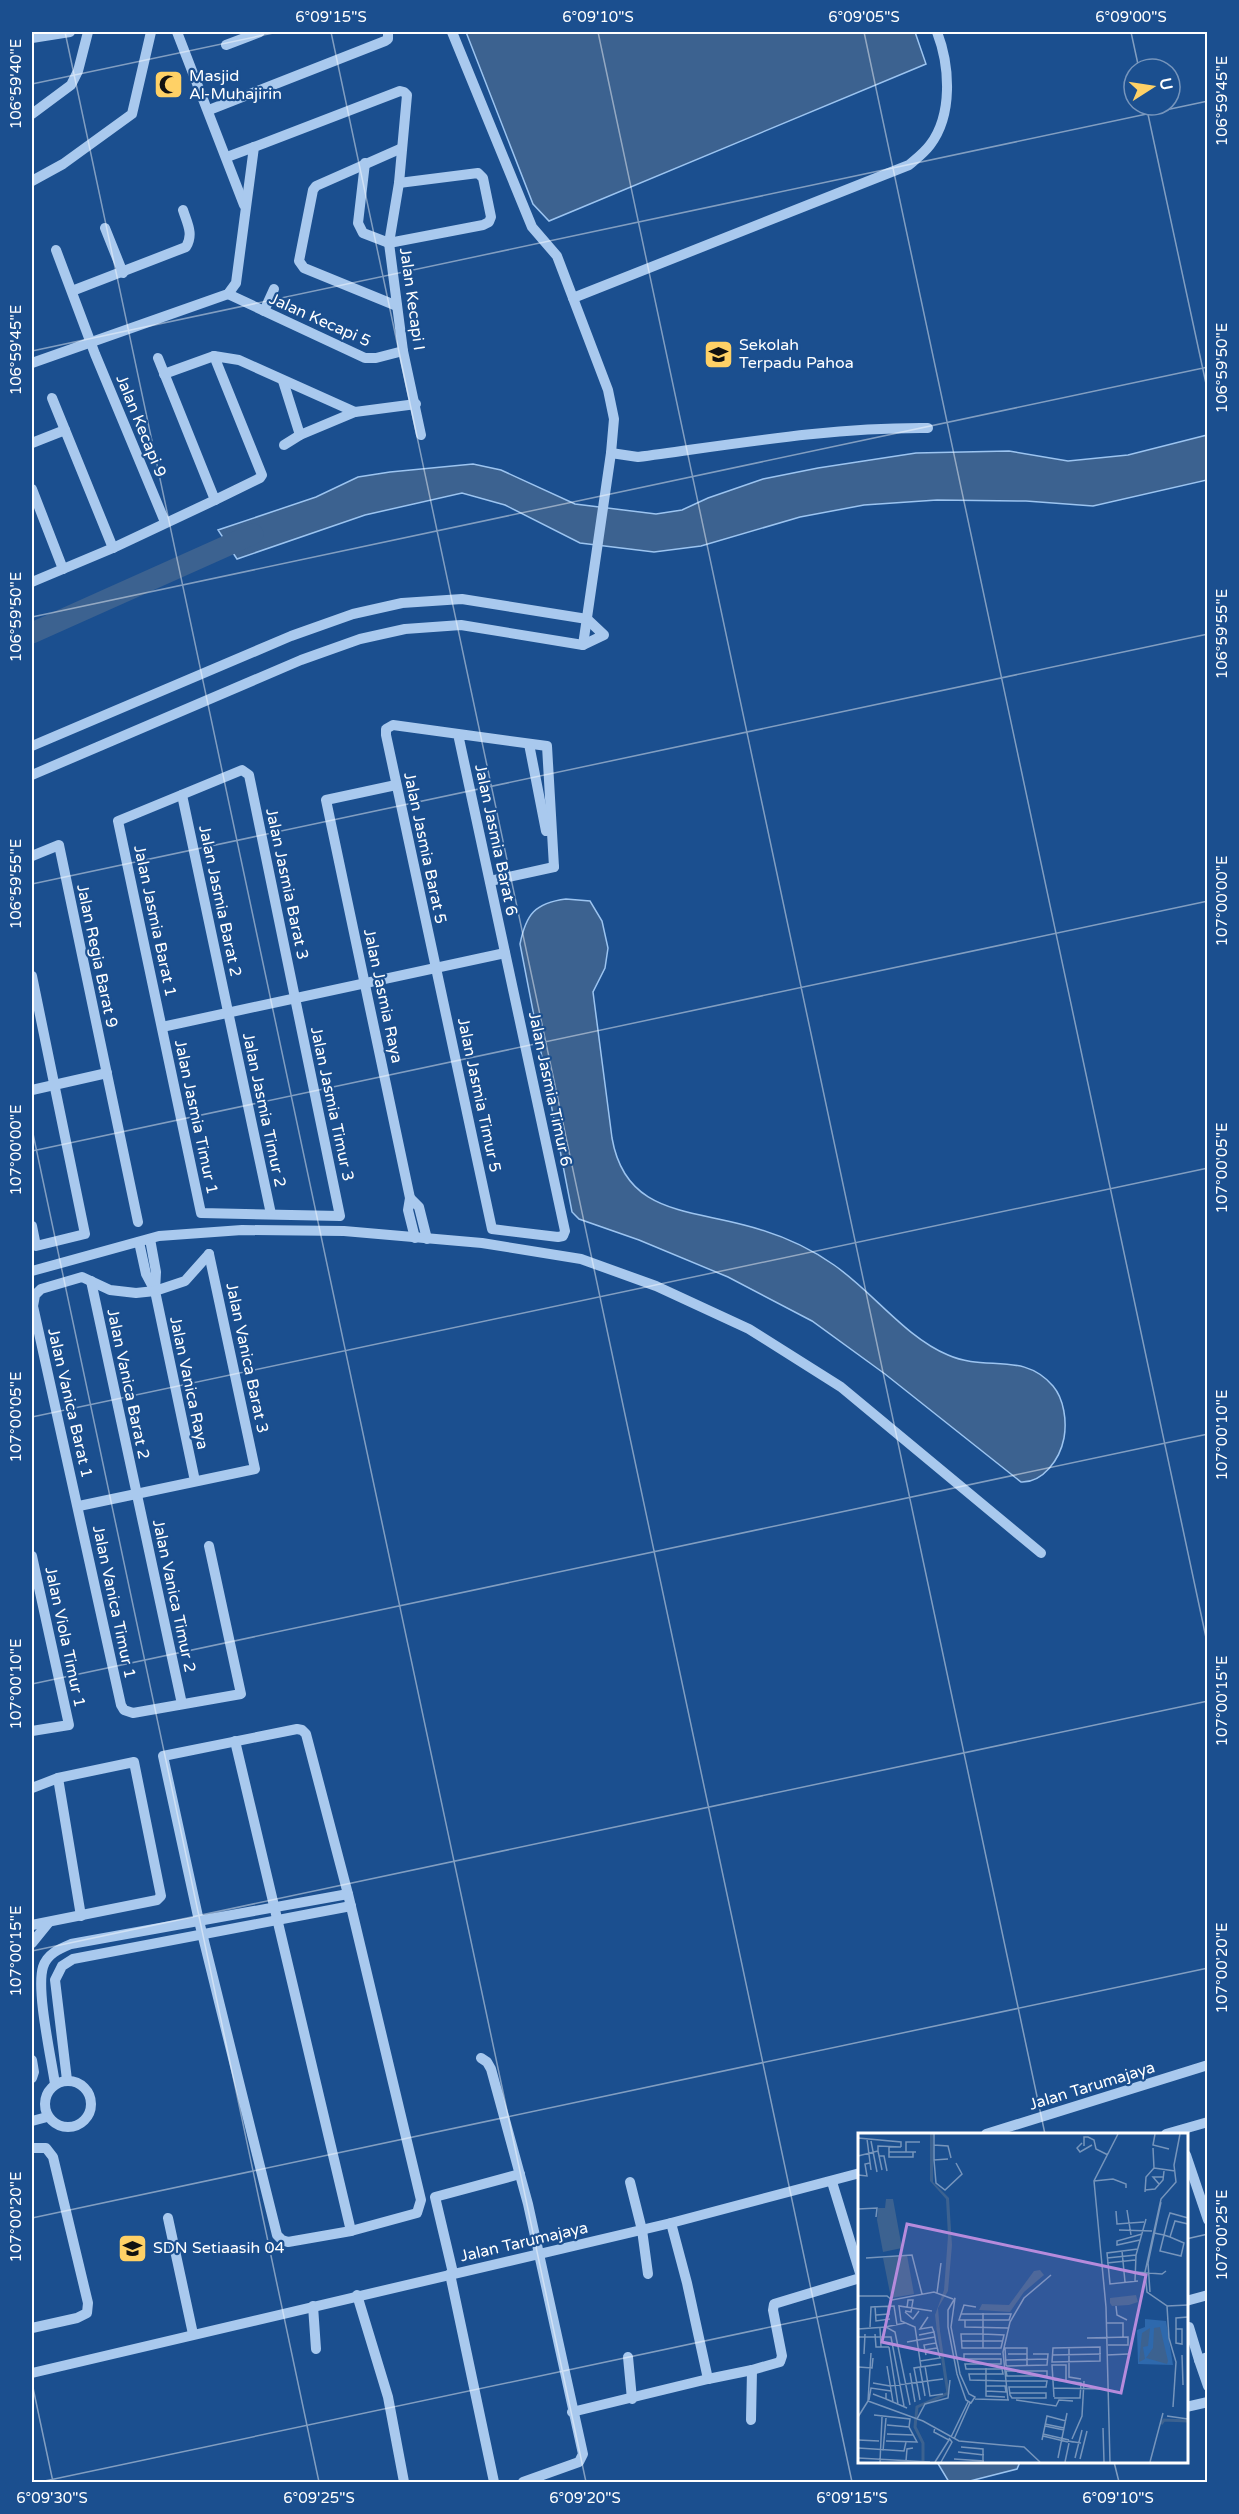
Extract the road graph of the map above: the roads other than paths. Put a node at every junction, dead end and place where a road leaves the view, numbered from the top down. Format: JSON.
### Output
{"nodes":[{"id":1,"x":70,"y":32,"type":"edge"},
{"id":2,"x":88,"y":32,"type":"edge"},
{"id":3,"x":151,"y":32,"type":"edge"},
{"id":4,"x":177,"y":32,"type":"edge"},
{"id":5,"x":452,"y":32,"type":"edge"},
{"id":6,"x":937,"y":32,"type":"edge"},
{"id":7,"x":255,"y":33,"type":"edge"},
{"id":8,"x":388,"y":35,"type":"edge"},
{"id":9,"x":32,"y":38,"type":"edge"},
{"id":10,"x":226,"y":45,"type":"dead end"},
{"id":11,"x":209,"y":110,"type":"junction"},
{"id":12,"x":32,"y":114,"type":"edge"},
{"id":13,"x":254,"y":147,"type":"junction"},
{"id":14,"x":402,"y":148,"type":"junction"},
{"id":15,"x":227,"y":157,"type":"junction"},
{"id":16,"x":364,"y":163,"type":"junction"},
{"id":17,"x":32,"y":181,"type":"edge"},
{"id":18,"x":399,"y":183,"type":"junction"},
{"id":19,"x":245,"y":207,"type":"junction"},
{"id":20,"x":183,"y":210,"type":"dead end"},
{"id":21,"x":105,"y":228,"type":"dead end"},
{"id":22,"x":389,"y":243,"type":"junction"},
{"id":23,"x":56,"y":250,"type":"dead end"},
{"id":24,"x":123,"y":273,"type":"junction"},
{"id":25,"x":274,"y":289,"type":"dead end"},
{"id":26,"x":72,"y":291,"type":"junction"},
{"id":27,"x":228,"y":294,"type":"junction"},
{"id":28,"x":573,"y":298,"type":"junction"},
{"id":29,"x":397,"y":306,"type":"junction"},
{"id":30,"x":264,"y":311,"type":"junction"},
{"id":31,"x":91,"y":341,"type":"junction"},
{"id":32,"x":403,"y":351,"type":"junction"},
{"id":33,"x":214,"y":356,"type":"junction"},
{"id":34,"x":158,"y":358,"type":"dead end"},
{"id":35,"x":32,"y":363,"type":"edge"},
{"id":36,"x":164,"y":374,"type":"junction"},
{"id":37,"x":283,"y":381,"type":"junction"},
{"id":38,"x":52,"y":398,"type":"dead end"},
{"id":39,"x":416,"y":405,"type":"junction"},
{"id":40,"x":355,"y":412,"type":"junction"},
{"id":41,"x":928,"y":428,"type":"dead end"},
{"id":42,"x":65,"y":430,"type":"junction"},
{"id":43,"x":300,"y":435,"type":"junction"},
{"id":44,"x":421,"y":435,"type":"dead end"},
{"id":45,"x":32,"y":443,"type":"edge"},
{"id":46,"x":285,"y":445,"type":"dead end"},
{"id":47,"x":611,"y":453,"type":"junction"},
{"id":48,"x":32,"y":489,"type":"edge"},
{"id":49,"x":214,"y":500,"type":"junction"},
{"id":50,"x":165,"y":522,"type":"junction"},
{"id":51,"x":113,"y":548,"type":"junction"},
{"id":52,"x":63,"y":569,"type":"junction"},
{"id":53,"x":32,"y":582,"type":"edge"},
{"id":54,"x":587,"y":619,"type":"junction"},
{"id":55,"x":583,"y":645,"type":"junction"},
{"id":56,"x":458,"y":734,"type":"junction"},
{"id":57,"x":529,"y":744,"type":"junction"},
{"id":58,"x":32,"y":746,"type":"edge"},
{"id":59,"x":32,"y":774,"type":"edge"},
{"id":60,"x":396,"y":785,"type":"junction"},
{"id":61,"x":182,"y":795,"type":"junction"},
{"id":62,"x":32,"y":856,"type":"edge"},
{"id":63,"x":554,"y":867,"type":"junction"},
{"id":64,"x":490,"y":881,"type":"junction"},
{"id":65,"x":505,"y":953,"type":"junction"},
{"id":66,"x":436,"y":968,"type":"junction"},
{"id":67,"x":32,"y":976,"type":"edge"},
{"id":68,"x":365,"y":983,"type":"junction"},
{"id":69,"x":295,"y":998,"type":"junction"},
{"id":70,"x":228,"y":1013,"type":"junction"},
{"id":71,"x":162,"y":1027,"type":"junction"},
{"id":72,"x":107,"y":1074,"type":"junction"},
{"id":73,"x":54,"y":1085,"type":"junction"},
{"id":74,"x":32,"y":1089,"type":"edge"},
{"id":75,"x":410,"y":1198,"type":"junction"},
{"id":76,"x":271,"y":1214,"type":"junction"},
{"id":77,"x":138,"y":1222,"type":"dead end"},
{"id":78,"x":32,"y":1226,"type":"edge"},
{"id":79,"x":492,"y":1228,"type":"joint"},
{"id":80,"x":415,"y":1238,"type":"junction"},
{"id":81,"x":428,"y":1239,"type":"junction"},
{"id":82,"x":145,"y":1240,"type":"junction"},
{"id":83,"x":32,"y":1271,"type":"edge"},
{"id":84,"x":91,"y":1281,"type":"junction"},
{"id":85,"x":155,"y":1291,"type":"junction"},
{"id":86,"x":33,"y":1306,"type":"edge"},
{"id":87,"x":195,"y":1481,"type":"junction"},
{"id":88,"x":136,"y":1494,"type":"junction"},
{"id":89,"x":79,"y":1506,"type":"junction"},
{"id":90,"x":209,"y":1545,"type":"dead end"},
{"id":91,"x":1041,"y":1553,"type":"dead end"},
{"id":92,"x":32,"y":1556,"type":"edge"},
{"id":93,"x":182,"y":1704,"type":"junction"},
{"id":94,"x":32,"y":1731,"type":"edge"},
{"id":95,"x":235,"y":1742,"type":"junction"},
{"id":96,"x":58,"y":1778,"type":"junction"},
{"id":97,"x":32,"y":1788,"type":"edge"},
{"id":98,"x":348,"y":1894,"type":"junction"},
{"id":99,"x":351,"y":1906,"type":"junction"},
{"id":100,"x":274,"y":1907,"type":"junction"},
{"id":101,"x":81,"y":1916,"type":"junction"},
{"id":102,"x":277,"y":1920,"type":"junction"},
{"id":103,"x":199,"y":1921,"type":"junction"},
{"id":104,"x":49,"y":1922,"type":"junction"},
{"id":105,"x":32,"y":1925,"type":"edge"},
{"id":106,"x":203,"y":1935,"type":"junction"},
{"id":107,"x":32,"y":1943,"type":"edge"},
{"id":108,"x":481,"y":2058,"type":"dead end"},
{"id":109,"x":32,"y":2060,"type":"edge"},
{"id":110,"x":1208,"y":2065,"type":"edge"},
{"id":111,"x":32,"y":2078,"type":"edge"},
{"id":112,"x":68,"y":2080,"type":"junction"},
{"id":113,"x":55,"y":2084,"type":"junction"},
{"id":114,"x":44,"y":2101,"type":"junction"},
{"id":115,"x":32,"y":2104,"type":"edge"},
{"id":116,"x":47,"y":2117,"type":"junction"},
{"id":117,"x":32,"y":2121,"type":"edge"},
{"id":118,"x":1208,"y":2122,"type":"edge"},
{"id":119,"x":989,"y":2133,"type":"edge"},
{"id":120,"x":1179,"y":2133,"type":"edge"},
{"id":121,"x":32,"y":2148,"type":"edge"},
{"id":122,"x":1188,"y":2161,"type":"edge"},
{"id":123,"x":858,"y":2174,"type":"edge"},
{"id":124,"x":519,"y":2175,"type":"junction"},
{"id":125,"x":630,"y":2182,"type":"dead end"},
{"id":126,"x":832,"y":2184,"type":"junction"},
{"id":127,"x":168,"y":2218,"type":"dead end"},
{"id":128,"x":1208,"y":2220,"type":"edge"},
{"id":129,"x":672,"y":2227,"type":"junction"},
{"id":130,"x":351,"y":2231,"type":"junction"},
{"id":131,"x":641,"y":2231,"type":"junction"},
{"id":132,"x":538,"y":2255,"type":"junction"},
{"id":133,"x":858,"y":2267,"type":"edge"},
{"id":134,"x":648,"y":2274,"type":"dead end"},
{"id":135,"x":452,"y":2277,"type":"junction"},
{"id":136,"x":858,"y":2279,"type":"edge"},
{"id":137,"x":1208,"y":2295,"type":"edge"},
{"id":138,"x":359,"y":2297,"type":"junction"},
{"id":139,"x":1188,"y":2300,"type":"edge"},
{"id":140,"x":313,"y":2311,"type":"junction"},
{"id":141,"x":1189,"y":2327,"type":"dead end"},
{"id":142,"x":32,"y":2328,"type":"edge"},
{"id":143,"x":193,"y":2334,"type":"junction"},
{"id":144,"x":316,"y":2349,"type":"dead end"},
{"id":145,"x":628,"y":2357,"type":"dead end"},
{"id":146,"x":1203,"y":2359,"type":"edge"},
{"id":147,"x":752,"y":2370,"type":"junction"},
{"id":148,"x":32,"y":2373,"type":"edge"},
{"id":149,"x":708,"y":2379,"type":"junction"},
{"id":150,"x":1208,"y":2386,"type":"edge"},
{"id":151,"x":632,"y":2399,"type":"junction"},
{"id":152,"x":1208,"y":2402,"type":"edge"},
{"id":153,"x":1188,"y":2407,"type":"edge"},
{"id":154,"x":572,"y":2412,"type":"junction"},
{"id":155,"x":751,"y":2420,"type":"dead end"},
{"id":156,"x":404,"y":2482,"type":"edge"},
{"id":157,"x":494,"y":2482,"type":"edge"},
{"id":158,"x":523,"y":2482,"type":"edge"}],
"edges":[{"from":1,"to":9,"type":"street"},
{"from":2,"to":12,"type":"street"},
{"from":3,"to":17,"type":"street"},
{"from":4,"to":11,"type":"street"},
{"from":5,"to":28,"type":"street"},
{"from":6,"to":28,"type":"street"},
{"from":7,"to":10,"type":"street"},
{"from":8,"to":11,"type":"street"},
{"from":11,"to":15,"type":"street"},
{"from":13,"to":14,"type":"street","name":"Jalan Kecapi I"},
{"from":13,"to":15,"type":"street"},
{"from":13,"to":19,"type":"street"},
{"from":14,"to":16,"type":"street"},
{"from":14,"to":18,"type":"street","name":"Jalan Kecapi I"},
{"from":15,"to":19,"type":"street"},
{"from":16,"to":22,"type":"street"},
{"from":16,"to":29,"type":"street"},
{"from":18,"to":22,"type":"street","name":"Jalan Kecapi I"},
{"from":18,"to":22,"type":"street"},
{"from":19,"to":27,"type":"street"},
{"from":20,"to":24,"type":"street"},
{"from":21,"to":24,"type":"street"},
{"from":22,"to":29,"type":"street","name":"Jalan Kecapi I"},
{"from":23,"to":26,"type":"street","name":"Jalan Kecapi 9"},
{"from":24,"to":26,"type":"street"},
{"from":25,"to":30,"type":"street"},
{"from":26,"to":31,"type":"street","name":"Jalan Kecapi 9"},
{"from":27,"to":30,"type":"street","name":"Jalan Kecapi 5"},
{"from":27,"to":31,"type":"street"},
{"from":28,"to":47,"type":"street"},
{"from":29,"to":32,"type":"street","name":"Jalan Kecapi I"},
{"from":30,"to":32,"type":"street","name":"Jalan Kecapi 5"},
{"from":31,"to":35,"type":"street"},
{"from":31,"to":50,"type":"street","name":"Jalan Kecapi 9"},
{"from":32,"to":39,"type":"street","name":"Jalan Kecapi I"},
{"from":33,"to":36,"type":"street"},
{"from":33,"to":37,"type":"street"},
{"from":33,"to":49,"type":"street"},
{"from":34,"to":36,"type":"street"},
{"from":36,"to":49,"type":"street"},
{"from":37,"to":40,"type":"street"},
{"from":37,"to":43,"type":"street"},
{"from":38,"to":42,"type":"street"},
{"from":39,"to":40,"type":"street"},
{"from":39,"to":44,"type":"street","name":"Jalan Kecapi I"},
{"from":40,"to":43,"type":"street"},
{"from":41,"to":47,"type":"street"},
{"from":42,"to":45,"type":"street"},
{"from":42,"to":51,"type":"street"},
{"from":43,"to":46,"type":"street"},
{"from":47,"to":54,"type":"street"},
{"from":48,"to":52,"type":"street"},
{"from":49,"to":50,"type":"street"},
{"from":50,"to":51,"type":"street"},
{"from":51,"to":52,"type":"street"},
{"from":52,"to":53,"type":"street"},
{"from":54,"to":55,"type":"street"},
{"from":54,"to":55,"type":"street"},
{"from":54,"to":58,"type":"street"},
{"from":55,"to":59,"type":"street"},
{"from":56,"to":57,"type":"street"},
{"from":56,"to":60,"type":"street","name":"Jalan Jasmia Barat 5"},
{"from":56,"to":64,"type":"street","name":"Jalan Jasmia Barat 6"},
{"from":57,"to":63,"type":"street"},
{"from":57,"to":63,"type":"street"},
{"from":60,"to":66,"type":"street","name":"Jalan Jasmia Barat 5"},
{"from":60,"to":68,"type":"street","name":"Jalan Jasmia Raya"},
{"from":61,"to":69,"type":"street","name":"Jalan Jasmia Barat 3"},
{"from":61,"to":70,"type":"street","name":"Jalan Jasmia Barat 2"},
{"from":61,"to":71,"type":"street","name":"Jalan Jasmia Barat 1"},
{"from":62,"to":72,"type":"street","name":"Jalan Regia Barat 9"},
{"from":63,"to":64,"type":"street"},
{"from":64,"to":65,"type":"street","name":"Jalan Jasmia Barat 6"},
{"from":65,"to":66,"type":"street"},
{"from":65,"to":79,"type":"street","name":"Jalan Jasmia Timur 6"},
{"from":66,"to":68,"type":"street"},
{"from":66,"to":79,"type":"street","name":"Jalan Jasmia Timur 5"},
{"from":67,"to":73,"type":"street"},
{"from":68,"to":69,"type":"street"},
{"from":68,"to":75,"type":"street","name":"Jalan Jasmia Raya"},
{"from":69,"to":70,"type":"street"},
{"from":69,"to":76,"type":"street","name":"Jalan Jasmia Timur 3"},
{"from":70,"to":71,"type":"street"},
{"from":70,"to":76,"type":"street","name":"Jalan Jasmia Timur 2"},
{"from":71,"to":76,"type":"street","name":"Jalan Jasmia Timur 1"},
{"from":72,"to":73,"type":"street"},
{"from":72,"to":77,"type":"street","name":"Jalan Regia Barat 9"},
{"from":73,"to":74,"type":"street"},
{"from":73,"to":78,"type":"street"},
{"from":75,"to":80,"type":"street","name":"Jalan Jasmia Raya"},
{"from":75,"to":81,"type":"street","name":"Jalan Jasmia Raya"},
{"from":80,"to":81,"type":"street"},
{"from":80,"to":82,"type":"street"},
{"from":81,"to":91,"type":"street"},
{"from":82,"to":83,"type":"street"},
{"from":82,"to":85,"type":"street","name":"Jalan Vanica Raya"},
{"from":84,"to":85,"type":"street"},
{"from":84,"to":86,"type":"street"},
{"from":84,"to":88,"type":"street","name":"Jalan Vanica Barat 2"},
{"from":85,"to":87,"type":"street","name":"Jalan Vanica Raya"},
{"from":85,"to":87,"type":"street","name":"Jalan Vanica Barat 3"},
{"from":86,"to":89,"type":"street","name":"Jalan Vanica Barat 1"},
{"from":87,"to":88,"type":"street"},
{"from":88,"to":89,"type":"street"},
{"from":88,"to":93,"type":"street","name":"Jalan Vanica Timur 2"},
{"from":89,"to":93,"type":"street","name":"Jalan Vanica Timur 1"},
{"from":90,"to":93,"type":"street"},
{"from":92,"to":94,"type":"street","name":"Jalan Viola Timur 1"},
{"from":95,"to":98,"type":"street"},
{"from":95,"to":100,"type":"street"},
{"from":95,"to":103,"type":"street"},
{"from":96,"to":97,"type":"street"},
{"from":96,"to":101,"type":"street"},
{"from":96,"to":101,"type":"street"},
{"from":98,"to":99,"type":"street"},
{"from":98,"to":100,"type":"street"},
{"from":99,"to":102,"type":"street"},
{"from":99,"to":130,"type":"street"},
{"from":100,"to":102,"type":"street"},
{"from":100,"to":103,"type":"street"},
{"from":101,"to":104,"type":"street"},
{"from":102,"to":106,"type":"street"},
{"from":102,"to":130,"type":"street"},
{"from":103,"to":106,"type":"street"},
{"from":103,"to":113,"type":"street"},
{"from":104,"to":105,"type":"street"},
{"from":104,"to":107,"type":"street"},
{"from":106,"to":112,"type":"street"},
{"from":106,"to":130,"type":"street"},
{"from":108,"to":124,"type":"street"},
{"from":109,"to":111,"type":"street"},
{"from":110,"to":119,"type":"street","name":"Jalan Tarumajaya"},
{"from":112,"to":113,"type":"street"},
{"from":112,"to":116,"type":"street"},
{"from":113,"to":114,"type":"street"},
{"from":114,"to":115,"type":"street"},
{"from":114,"to":116,"type":"street"},
{"from":116,"to":117,"type":"street"},
{"from":118,"to":120,"type":"street"},
{"from":121,"to":142,"type":"street"},
{"from":122,"to":128,"type":"street"},
{"from":123,"to":126,"type":"street","name":"Jalan Tarumajaya"},
{"from":124,"to":132,"type":"street"},
{"from":124,"to":135,"type":"street"},
{"from":125,"to":131,"type":"street"},
{"from":126,"to":129,"type":"street","name":"Jalan Tarumajaya"},
{"from":126,"to":133,"type":"street"},
{"from":127,"to":143,"type":"street"},
{"from":129,"to":131,"type":"street","name":"Jalan Tarumajaya"},
{"from":129,"to":149,"type":"street"},
{"from":131,"to":132,"type":"street","name":"Jalan Tarumajaya"},
{"from":131,"to":134,"type":"street"},
{"from":132,"to":135,"type":"street","name":"Jalan Tarumajaya"},
{"from":132,"to":154,"type":"street"},
{"from":135,"to":138,"type":"street","name":"Jalan Tarumajaya"},
{"from":135,"to":157,"type":"street"},
{"from":136,"to":147,"type":"street"},
{"from":137,"to":139,"type":"street"},
{"from":138,"to":140,"type":"street","name":"Jalan Tarumajaya"},
{"from":138,"to":156,"type":"street"},
{"from":140,"to":143,"type":"street","name":"Jalan Tarumajaya"},
{"from":140,"to":144,"type":"street"},
{"from":141,"to":146,"type":"street"},
{"from":143,"to":148,"type":"street","name":"Jalan Tarumajaya"},
{"from":145,"to":151,"type":"street"},
{"from":146,"to":150,"type":"street"},
{"from":147,"to":149,"type":"street"},
{"from":147,"to":155,"type":"street"},
{"from":149,"to":151,"type":"street"},
{"from":151,"to":154,"type":"street"},
{"from":152,"to":153,"type":"street"},
{"from":154,"to":158,"type":"street"}]}
